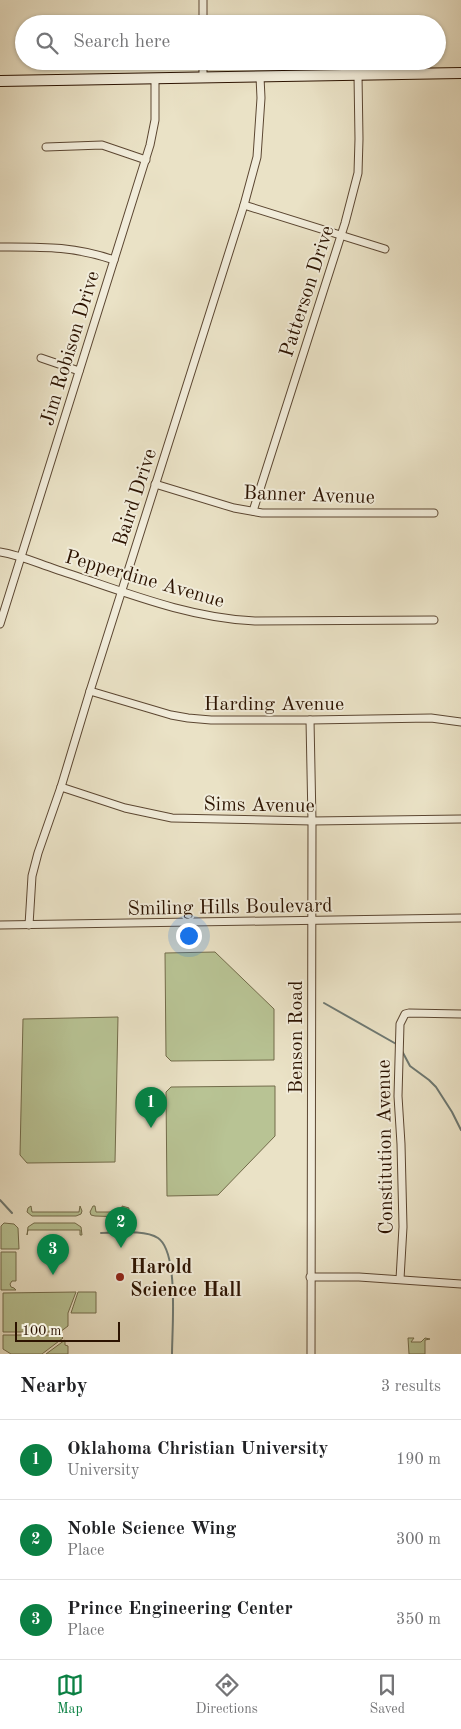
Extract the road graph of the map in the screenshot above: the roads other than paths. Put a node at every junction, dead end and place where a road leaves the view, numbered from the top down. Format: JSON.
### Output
{"nodes":[{"id":1,"x":203,"y":0,"type":"edge"},
{"id":2,"x":203,"y":15,"type":"edge"},
{"id":3,"x":203,"y":70,"type":"edge"},
{"id":4,"x":461,"y":73,"type":"edge"},
{"id":5,"x":358,"y":75,"type":"junction"},
{"id":6,"x":260,"y":77,"type":"junction"},
{"id":7,"x":155,"y":78,"type":"junction"},
{"id":8,"x":203,"y":78,"type":"junction"},
{"id":9,"x":0,"y":81,"type":"edge"},
{"id":10,"x":46,"y":147,"type":"dead end"},
{"id":11,"x":146,"y":160,"type":"junction"},
{"id":12,"x":244,"y":205,"type":"junction"},
{"id":13,"x":341,"y":235,"type":"junction"},
{"id":14,"x":0,"y":247,"type":"edge"},
{"id":15,"x":385,"y":249,"type":"dead end"},
{"id":16,"x":114,"y":260,"type":"junction"},
{"id":17,"x":41,"y":358,"type":"dead end"},
{"id":18,"x":79,"y":372,"type":"junction"},
{"id":19,"x":156,"y":484,"type":"junction"},
{"id":20,"x":253,"y":511,"type":"junction"},
{"id":21,"x":434,"y":513,"type":"dead end"},
{"id":22,"x":0,"y":552,"type":"edge"},
{"id":23,"x":20,"y":557,"type":"junction"},
{"id":24,"x":122,"y":590,"type":"junction"},
{"id":25,"x":434,"y":620,"type":"dead end"},
{"id":26,"x":0,"y":624,"type":"edge"},
{"id":27,"x":90,"y":691,"type":"junction"},
{"id":28,"x":310,"y":720,"type":"junction"},
{"id":29,"x":461,"y":722,"type":"edge"},
{"id":30,"x":61,"y":787,"type":"junction"},
{"id":31,"x":461,"y":819,"type":"edge"},
{"id":32,"x":312,"y":821,"type":"junction"},
{"id":33,"x":461,"y":918,"type":"edge"},
{"id":34,"x":311,"y":921,"type":"junction"},
{"id":35,"x":0,"y":925,"type":"edge"},
{"id":36,"x":29,"y":925,"type":"junction"},
{"id":37,"x":461,"y":1014,"type":"edge"},
{"id":38,"x":310,"y":1277,"type":"junction"},
{"id":39,"x":400,"y":1279,"type":"junction"},
{"id":40,"x":461,"y":1284,"type":"edge"},
{"id":41,"x":310,"y":1354,"type":"edge"}],
"edges":[{"from":1,"to":2,"type":"street"},
{"from":3,"to":8,"type":"street"},
{"from":4,"to":5,"type":"street"},
{"from":5,"to":6,"type":"street"},
{"from":5,"to":13,"type":"street","name":"Patterson Drive"},
{"from":6,"to":8,"type":"street"},
{"from":6,"to":12,"type":"street","name":"Baird Drive"},
{"from":7,"to":8,"type":"street"},
{"from":7,"to":9,"type":"street"},
{"from":7,"to":11,"type":"street","name":"Jim Robison Drive"},
{"from":10,"to":11,"type":"street"},
{"from":11,"to":16,"type":"street","name":"Jim Robison Drive"},
{"from":12,"to":13,"type":"street"},
{"from":12,"to":19,"type":"street","name":"Baird Drive"},
{"from":13,"to":15,"type":"street"},
{"from":13,"to":20,"type":"street","name":"Patterson Drive"},
{"from":14,"to":16,"type":"street"},
{"from":16,"to":18,"type":"street","name":"Jim Robison Drive"},
{"from":17,"to":18,"type":"street"},
{"from":18,"to":23,"type":"street","name":"Jim Robison Drive"},
{"from":19,"to":20,"type":"street","name":"Banner Avenue"},
{"from":19,"to":24,"type":"street","name":"Baird Drive"},
{"from":20,"to":21,"type":"street","name":"Banner Avenue"},
{"from":22,"to":23,"type":"street","name":"Pepperdine Avenue"},
{"from":23,"to":24,"type":"street","name":"Pepperdine Avenue"},
{"from":23,"to":26,"type":"street","name":"Jim Robison Drive"},
{"from":24,"to":25,"type":"street","name":"Pepperdine Avenue"},
{"from":24,"to":27,"type":"street","name":"Baird Drive"},
{"from":27,"to":28,"type":"street","name":"Harding Avenue"},
{"from":27,"to":30,"type":"street","name":"Baird Drive"},
{"from":28,"to":29,"type":"street","name":"Harding Avenue"},
{"from":28,"to":32,"type":"street","name":"Benson Road"},
{"from":30,"to":32,"type":"street","name":"Sims Avenue"},
{"from":30,"to":36,"type":"street","name":"Baird Drive"},
{"from":31,"to":32,"type":"street","name":"Sims Avenue"},
{"from":32,"to":34,"type":"street","name":"Benson Road"},
{"from":33,"to":34,"type":"street","name":"Smiling Hills Boulevard"},
{"from":34,"to":36,"type":"street","name":"Smiling Hills Boulevard"},
{"from":34,"to":38,"type":"street","name":"Benson Road"},
{"from":35,"to":36,"type":"street","name":"Smiling Hills Boulevard"},
{"from":37,"to":39,"type":"street","name":"Constitution Avenue"},
{"from":38,"to":39,"type":"street"},
{"from":38,"to":41,"type":"street","name":"Benson Road"},
{"from":39,"to":40,"type":"street"}]}
